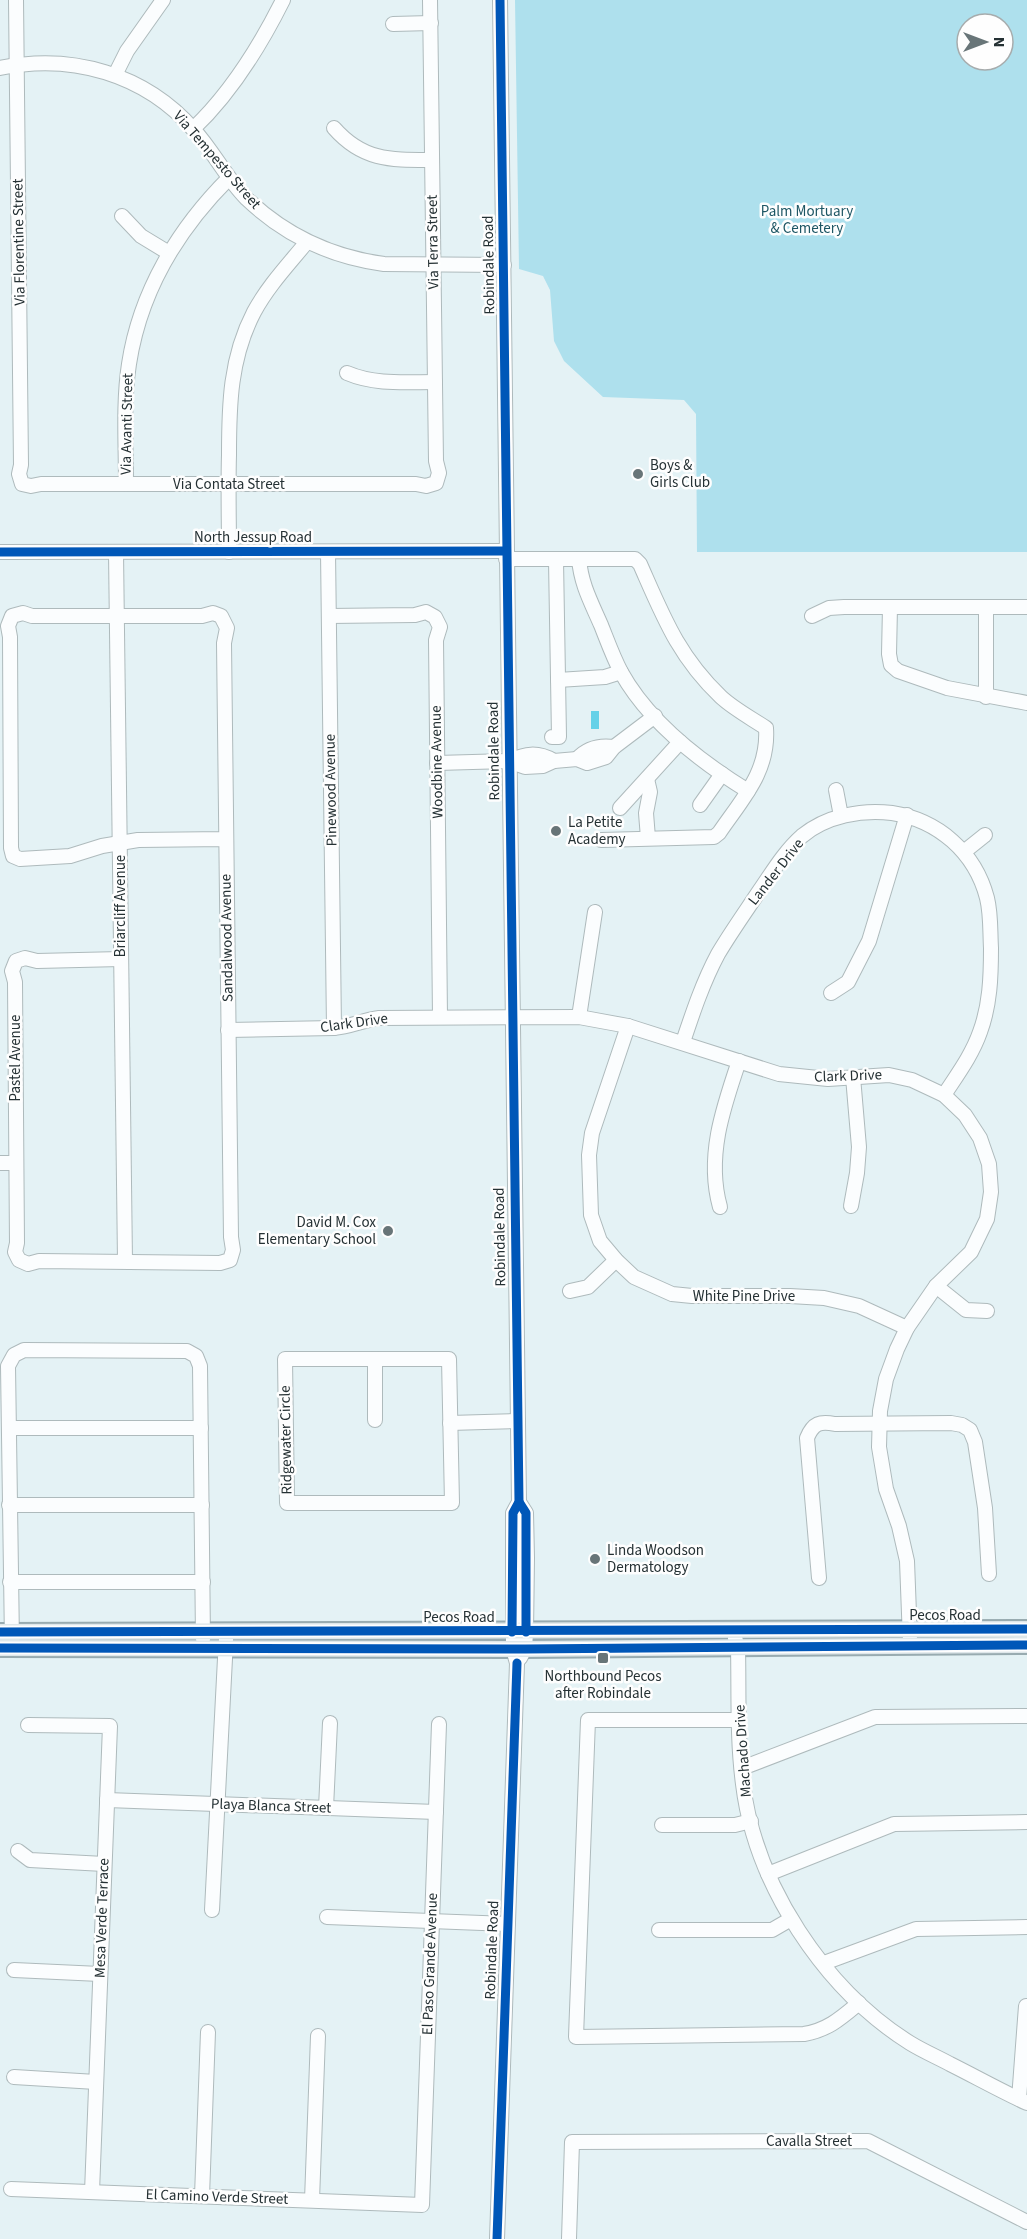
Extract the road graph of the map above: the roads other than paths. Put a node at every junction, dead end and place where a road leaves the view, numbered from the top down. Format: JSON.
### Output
{"nodes":[{"id":1,"x":16,"y":0,"type":"edge"},
{"id":2,"x":163,"y":0,"type":"edge"},
{"id":3,"x":283,"y":0,"type":"edge"},
{"id":4,"x":430,"y":0,"type":"edge"},
{"id":5,"x":500,"y":0,"type":"edge"},
{"id":6,"x":431,"y":23,"type":"junction"},
{"id":7,"x":393,"y":24,"type":"dead end"},
{"id":8,"x":17,"y":64,"type":"junction"},
{"id":9,"x":0,"y":68,"type":"edge"},
{"id":10,"x":115,"y":75,"type":"junction"},
{"id":11,"x":334,"y":128,"type":"dead end"},
{"id":12,"x":193,"y":129,"type":"junction"},
{"id":13,"x":432,"y":160,"type":"junction"},
{"id":14,"x":229,"y":178,"type":"junction"},
{"id":15,"x":122,"y":216,"type":"dead end"},
{"id":16,"x":306,"y":243,"type":"junction"},
{"id":17,"x":169,"y":253,"type":"junction"},
{"id":18,"x":433,"y":265,"type":"junction"},
{"id":19,"x":504,"y":265,"type":"junction"},
{"id":20,"x":347,"y":373,"type":"dead end"},
{"id":21,"x":435,"y":382,"type":"junction"},
{"id":22,"x":436,"y":483,"type":"joint"},
{"id":23,"x":22,"y":484,"type":"joint"},
{"id":24,"x":126,"y":484,"type":"junction"},
{"id":25,"x":228,"y":484,"type":"junction"},
{"id":26,"x":0,"y":552,"type":"edge"},
{"id":27,"x":116,"y":552,"type":"junction"},
{"id":28,"x":229,"y":552,"type":"junction"},
{"id":29,"x":328,"y":552,"type":"junction"},
{"id":30,"x":506,"y":555,"type":"junction"},
{"id":31,"x":579,"y":559,"type":"junction"},
{"id":32,"x":556,"y":560,"type":"junction"},
{"id":33,"x":890,"y":607,"type":"junction"},
{"id":34,"x":1027,"y":607,"type":"edge"},
{"id":35,"x":986,"y":608,"type":"junction"},
{"id":36,"x":117,"y":616,"type":"junction"},
{"id":37,"x":329,"y":616,"type":"junction"},
{"id":38,"x":812,"y":616,"type":"dead end"},
{"id":39,"x":621,"y":672,"type":"junction"},
{"id":40,"x":558,"y":680,"type":"junction"},
{"id":41,"x":986,"y":697,"type":"junction"},
{"id":42,"x":1027,"y":703,"type":"edge"},
{"id":43,"x":655,"y":716,"type":"junction"},
{"id":44,"x":552,"y":737,"type":"dead end"},
{"id":45,"x":680,"y":742,"type":"junction"},
{"id":46,"x":508,"y":761,"type":"junction"},
{"id":47,"x":437,"y":763,"type":"junction"},
{"id":48,"x":722,"y":774,"type":"junction"},
{"id":49,"x":647,"y":779,"type":"junction"},
{"id":50,"x":836,"y":790,"type":"dead end"},
{"id":51,"x":748,"y":791,"type":"junction"},
{"id":52,"x":700,"y":805,"type":"dead end"},
{"id":53,"x":620,"y":808,"type":"dead end"},
{"id":54,"x":908,"y":815,"type":"junction"},
{"id":55,"x":841,"y":816,"type":"junction"},
{"id":56,"x":985,"y":835,"type":"dead end"},
{"id":57,"x":648,"y":838,"type":"junction"},
{"id":58,"x":225,"y":839,"type":"junction"},
{"id":59,"x":601,"y":840,"type":"dead end"},
{"id":60,"x":120,"y":842,"type":"junction"},
{"id":61,"x":965,"y":851,"type":"junction"},
{"id":62,"x":595,"y":912,"type":"dead end"},
{"id":63,"x":121,"y":959,"type":"junction"},
{"id":64,"x":831,"y":993,"type":"dead end"},
{"id":65,"x":440,"y":1017,"type":"junction"},
{"id":66,"x":513,"y":1017,"type":"junction"},
{"id":67,"x":579,"y":1017,"type":"junction"},
{"id":68,"x":628,"y":1026,"type":"junction"},
{"id":69,"x":334,"y":1028,"type":"junction"},
{"id":70,"x":228,"y":1030,"type":"junction"},
{"id":71,"x":683,"y":1042,"type":"junction"},
{"id":72,"x":739,"y":1061,"type":"junction"},
{"id":73,"x":853,"y":1077,"type":"junction"},
{"id":74,"x":944,"y":1095,"type":"junction"},
{"id":75,"x":0,"y":1163,"type":"edge"},
{"id":76,"x":16,"y":1163,"type":"junction"},
{"id":77,"x":851,"y":1206,"type":"dead end"},
{"id":78,"x":720,"y":1207,"type":"dead end"},
{"id":79,"x":616,"y":1260,"type":"junction"},
{"id":80,"x":125,"y":1261,"type":"junction"},
{"id":81,"x":936,"y":1286,"type":"junction"},
{"id":82,"x":570,"y":1291,"type":"dead end"},
{"id":83,"x":987,"y":1311,"type":"dead end"},
{"id":84,"x":907,"y":1328,"type":"junction"},
{"id":85,"x":375,"y":1359,"type":"junction"},
{"id":86,"x":375,"y":1420,"type":"dead end"},
{"id":87,"x":518,"y":1421,"type":"junction"},
{"id":88,"x":450,"y":1423,"type":"junction"},
{"id":89,"x":880,"y":1424,"type":"junction"},
{"id":90,"x":9,"y":1428,"type":"junction"},
{"id":91,"x":201,"y":1428,"type":"junction"},
{"id":92,"x":9,"y":1505,"type":"junction"},
{"id":93,"x":202,"y":1505,"type":"junction"},
{"id":94,"x":989,"y":1574,"type":"dead end"},
{"id":95,"x":819,"y":1578,"type":"dead end"},
{"id":96,"x":10,"y":1582,"type":"junction"},
{"id":97,"x":203,"y":1582,"type":"junction"},
{"id":98,"x":1027,"y":1629,"type":"edge"},
{"id":99,"x":732,"y":1631,"type":"junction"},
{"id":100,"x":386,"y":1633,"type":"junction"},
{"id":101,"x":910,"y":1638,"type":"junction"},
{"id":102,"x":6,"y":1640,"type":"edge"},
{"id":103,"x":203,"y":1640,"type":"junction"},
{"id":104,"x":226,"y":1640,"type":"junction"},
{"id":105,"x":519,"y":1645,"type":"junction"},
{"id":106,"x":1027,"y":1645,"type":"edge"},
{"id":107,"x":738,"y":1647,"type":"junction"},
{"id":108,"x":347,"y":1648,"type":"junction"},
{"id":109,"x":1027,"y":1716,"type":"edge"},
{"id":110,"x":739,"y":1720,"type":"junction"},
{"id":111,"x":330,"y":1723,"type":"dead end"},
{"id":112,"x":439,"y":1724,"type":"dead end"},
{"id":113,"x":28,"y":1725,"type":"dead end"},
{"id":114,"x":742,"y":1768,"type":"junction"},
{"id":115,"x":107,"y":1800,"type":"junction"},
{"id":116,"x":217,"y":1804,"type":"junction"},
{"id":117,"x":326,"y":1808,"type":"junction"},
{"id":118,"x":436,"y":1812,"type":"junction"},
{"id":119,"x":751,"y":1821,"type":"junction"},
{"id":120,"x":1027,"y":1822,"type":"edge"},
{"id":121,"x":662,"y":1825,"type":"dead end"},
{"id":122,"x":18,"y":1851,"type":"dead end"},
{"id":123,"x":104,"y":1864,"type":"junction"},
{"id":124,"x":768,"y":1874,"type":"junction"},
{"id":125,"x":212,"y":1910,"type":"dead end"},
{"id":126,"x":327,"y":1917,"type":"dead end"},
{"id":127,"x":792,"y":1918,"type":"junction"},
{"id":128,"x":432,"y":1922,"type":"junction"},
{"id":129,"x":508,"y":1924,"type":"junction"},
{"id":130,"x":1027,"y":1927,"type":"edge"},
{"id":131,"x":659,"y":1930,"type":"dead end"},
{"id":132,"x":824,"y":1963,"type":"junction"},
{"id":133,"x":14,"y":1970,"type":"dead end"},
{"id":134,"x":100,"y":1974,"type":"junction"},
{"id":135,"x":859,"y":2003,"type":"junction"},
{"id":136,"x":1026,"y":2006,"type":"edge"},
{"id":137,"x":208,"y":2032,"type":"dead end"},
{"id":138,"x":318,"y":2036,"type":"dead end"},
{"id":139,"x":14,"y":2077,"type":"dead end"},
{"id":140,"x":96,"y":2082,"type":"junction"},
{"id":141,"x":1023,"y":2101,"type":"edge"},
{"id":142,"x":11,"y":2189,"type":"dead end"},
{"id":143,"x":92,"y":2192,"type":"junction"},
{"id":144,"x":202,"y":2196,"type":"junction"},
{"id":145,"x":312,"y":2200,"type":"junction"},
{"id":146,"x":422,"y":2205,"type":"joint"},
{"id":147,"x":1027,"y":2222,"type":"edge"},
{"id":148,"x":497,"y":2239,"type":"edge"},
{"id":149,"x":569,"y":2239,"type":"edge"}],
"edges":[{"from":1,"to":8,"type":"street","name":"Via Florentine Street"},
{"from":2,"to":10,"type":"street"},
{"from":3,"to":12,"type":"street"},
{"from":4,"to":6,"type":"street","name":"Via Terra Street"},
{"from":5,"to":19,"type":"street","name":"Robindale Road"},
{"from":6,"to":7,"type":"street"},
{"from":6,"to":13,"type":"street","name":"Via Terra Street"},
{"from":8,"to":9,"type":"street","name":"Via Tempesto Street"},
{"from":8,"to":10,"type":"street","name":"Via Tempesto Street"},
{"from":8,"to":23,"type":"street","name":"Via Florentine Street"},
{"from":10,"to":12,"type":"street","name":"Via Tempesto Street"},
{"from":11,"to":13,"type":"street"},
{"from":12,"to":14,"type":"street","name":"Via Tempesto Street"},
{"from":13,"to":18,"type":"street","name":"Via Terra Street"},
{"from":14,"to":16,"type":"street","name":"Via Tempesto Street"},
{"from":14,"to":17,"type":"street","name":"Via Avanti Street"},
{"from":15,"to":17,"type":"street"},
{"from":16,"to":18,"type":"street","name":"Via Tempesto Street"},
{"from":16,"to":25,"type":"street"},
{"from":17,"to":24,"type":"street","name":"Via Avanti Street"},
{"from":18,"to":19,"type":"street","name":"Via Tempesto Street"},
{"from":18,"to":21,"type":"street","name":"Via Terra Street"},
{"from":19,"to":30,"type":"street","name":"Robindale Road"},
{"from":20,"to":21,"type":"street"},
{"from":21,"to":22,"type":"street","name":"Via Terra Street"},
{"from":22,"to":25,"type":"street","name":"Via Contata Street"},
{"from":23,"to":24,"type":"street","name":"Via Contata Street"},
{"from":24,"to":25,"type":"street","name":"Via Contata Street"},
{"from":25,"to":28,"type":"street"},
{"from":26,"to":27,"type":"street","name":"North Jessup Road"},
{"from":27,"to":28,"type":"street","name":"North Jessup Road"},
{"from":27,"to":36,"type":"street","name":"Briarcliff Avenue"},
{"from":28,"to":29,"type":"street","name":"North Jessup Road"},
{"from":29,"to":30,"type":"street","name":"North Jessup Road"},
{"from":29,"to":37,"type":"street","name":"Pinewood Avenue"},
{"from":30,"to":32,"type":"street","name":"North Jessup Road"},
{"from":30,"to":46,"type":"street","name":"Robindale Road"},
{"from":31,"to":32,"type":"street","name":"North Jessup Road"},
{"from":31,"to":39,"type":"street"},
{"from":31,"to":51,"type":"street","name":"North Jessup Road"},
{"from":32,"to":40,"type":"street"},
{"from":33,"to":35,"type":"street"},
{"from":33,"to":38,"type":"street"},
{"from":33,"to":41,"type":"street"},
{"from":34,"to":35,"type":"street"},
{"from":35,"to":41,"type":"street"},
{"from":36,"to":58,"type":"street","name":"Sandalwood Avenue"},
{"from":36,"to":60,"type":"street","name":"Briarcliff Avenue"},
{"from":36,"to":60,"type":"street"},
{"from":37,"to":47,"type":"street","name":"Woodbine Avenue"},
{"from":37,"to":69,"type":"street","name":"Pinewood Avenue"},
{"from":39,"to":40,"type":"street"},
{"from":39,"to":43,"type":"street"},
{"from":40,"to":44,"type":"street"},
{"from":41,"to":42,"type":"street"},
{"from":43,"to":45,"type":"street"},
{"from":43,"to":46,"type":"street"},
{"from":45,"to":48,"type":"street"},
{"from":45,"to":49,"type":"street"},
{"from":46,"to":47,"type":"street"},
{"from":46,"to":66,"type":"street","name":"Robindale Road"},
{"from":47,"to":65,"type":"street","name":"Woodbine Avenue"},
{"from":48,"to":51,"type":"street"},
{"from":48,"to":52,"type":"street"},
{"from":49,"to":53,"type":"street"},
{"from":49,"to":57,"type":"street"},
{"from":50,"to":55,"type":"street"},
{"from":51,"to":57,"type":"street"},
{"from":54,"to":55,"type":"street","name":"Lander Drive"},
{"from":54,"to":61,"type":"street","name":"Lander Drive"},
{"from":54,"to":64,"type":"street"},
{"from":55,"to":71,"type":"street","name":"Lander Drive"},
{"from":56,"to":61,"type":"street"},
{"from":57,"to":59,"type":"street"},
{"from":58,"to":60,"type":"street"},
{"from":58,"to":70,"type":"street","name":"Sandalwood Avenue"},
{"from":60,"to":63,"type":"street","name":"Briarcliff Avenue"},
{"from":61,"to":74,"type":"street","name":"Lander Drive"},
{"from":62,"to":67,"type":"street"},
{"from":63,"to":76,"type":"street","name":"Pastel Avenue"},
{"from":63,"to":80,"type":"street","name":"Briarcliff Avenue"},
{"from":65,"to":66,"type":"street","name":"Clark Drive"},
{"from":65,"to":69,"type":"street","name":"Clark Drive"},
{"from":66,"to":67,"type":"street","name":"Clark Drive"},
{"from":66,"to":87,"type":"street","name":"Robindale Road"},
{"from":67,"to":68,"type":"street","name":"Clark Drive"},
{"from":68,"to":71,"type":"street","name":"Clark Drive"},
{"from":68,"to":79,"type":"street","name":"White Pine Drive"},
{"from":69,"to":70,"type":"street","name":"Clark Drive"},
{"from":70,"to":80,"type":"street","name":"Sandalwood Avenue"},
{"from":71,"to":72,"type":"street","name":"Clark Drive"},
{"from":72,"to":73,"type":"street","name":"Clark Drive"},
{"from":72,"to":78,"type":"street"},
{"from":73,"to":74,"type":"street","name":"Clark Drive"},
{"from":73,"to":77,"type":"street"},
{"from":74,"to":81,"type":"street","name":"Clark Drive"},
{"from":75,"to":76,"type":"street"},
{"from":76,"to":80,"type":"street","name":"Pastel Avenue"},
{"from":79,"to":82,"type":"street"},
{"from":79,"to":84,"type":"street","name":"White Pine Drive"},
{"from":81,"to":83,"type":"street"},
{"from":81,"to":84,"type":"street","name":"Clark Drive"},
{"from":84,"to":89,"type":"street","name":"Clark Drive"},
{"from":85,"to":86,"type":"street"},
{"from":85,"to":88,"type":"street","name":"Ridgewater Circle"},
{"from":85,"to":88,"type":"street","name":"Ridgewater Circle"},
{"from":87,"to":88,"type":"street"},
{"from":87,"to":105,"type":"street","name":"Robindale Road"},
{"from":89,"to":94,"type":"street"},
{"from":89,"to":95,"type":"street"},
{"from":89,"to":101,"type":"street","name":"Clark Drive"},
{"from":90,"to":91,"type":"street"},
{"from":90,"to":91,"type":"street"},
{"from":90,"to":92,"type":"street"},
{"from":91,"to":93,"type":"street"},
{"from":92,"to":93,"type":"street"},
{"from":92,"to":96,"type":"street"},
{"from":93,"to":97,"type":"street"},
{"from":96,"to":97,"type":"street"},
{"from":96,"to":102,"type":"street"},
{"from":97,"to":103,"type":"street"},
{"from":98,"to":101,"type":"main road","name":"Pecos Road"},
{"from":99,"to":101,"type":"main road","name":"Pecos Road"},
{"from":99,"to":105,"type":"main road","name":"Pecos Road"},
{"from":99,"to":107,"type":"street","name":"Machado Drive"},
{"from":100,"to":104,"type":"main road","name":"Pecos Road"},
{"from":100,"to":105,"type":"main road","name":"Pecos Road"},
{"from":100,"to":108,"type":"main road"},
{"from":101,"to":106,"type":"main road","name":"Pecos Road"},
{"from":101,"to":107,"type":"main road","name":"Pecos Road"},
{"from":102,"to":103,"type":"main road","name":"Pecos Road"},
{"from":103,"to":104,"type":"main road","name":"Pecos Road"},
{"from":104,"to":108,"type":"main road","name":"Pecos Road"},
{"from":104,"to":116,"type":"street"},
{"from":105,"to":107,"type":"main road","name":"Pecos Road"},
{"from":105,"to":108,"type":"main road","name":"Pecos Road"},
{"from":105,"to":129,"type":"street","name":"Robindale Road"},
{"from":107,"to":110,"type":"street","name":"Machado Drive"},
{"from":109,"to":114,"type":"street"},
{"from":110,"to":114,"type":"street","name":"Machado Drive"},
{"from":110,"to":135,"type":"street"},
{"from":111,"to":117,"type":"street"},
{"from":112,"to":118,"type":"street","name":"El Paso Grande Avenue"},
{"from":113,"to":115,"type":"street","name":"Mesa Verde Terrace"},
{"from":114,"to":119,"type":"street","name":"Machado Drive"},
{"from":115,"to":116,"type":"street","name":"Playa Blanca Street"},
{"from":115,"to":123,"type":"street","name":"Mesa Verde Terrace"},
{"from":116,"to":117,"type":"street","name":"Playa Blanca Street"},
{"from":116,"to":125,"type":"street"},
{"from":117,"to":118,"type":"street","name":"Playa Blanca Street"},
{"from":118,"to":128,"type":"street","name":"El Paso Grande Avenue"},
{"from":119,"to":121,"type":"street"},
{"from":119,"to":124,"type":"street","name":"Machado Drive"},
{"from":120,"to":124,"type":"street"},
{"from":122,"to":123,"type":"street"},
{"from":123,"to":134,"type":"street","name":"Mesa Verde Terrace"},
{"from":124,"to":127,"type":"street","name":"Machado Drive"},
{"from":126,"to":128,"type":"street"},
{"from":127,"to":131,"type":"street"},
{"from":127,"to":132,"type":"street","name":"Machado Drive"},
{"from":128,"to":129,"type":"street"},
{"from":128,"to":146,"type":"street","name":"El Paso Grande Avenue"},
{"from":129,"to":148,"type":"street","name":"Robindale Road"},
{"from":130,"to":132,"type":"street"},
{"from":132,"to":135,"type":"street","name":"Machado Drive"},
{"from":133,"to":134,"type":"street"},
{"from":134,"to":140,"type":"street","name":"Mesa Verde Terrace"},
{"from":135,"to":141,"type":"street","name":"Machado Drive"},
{"from":136,"to":141,"type":"street"},
{"from":137,"to":144,"type":"street"},
{"from":138,"to":145,"type":"street"},
{"from":139,"to":140,"type":"street"},
{"from":140,"to":143,"type":"street","name":"Mesa Verde Terrace"},
{"from":142,"to":143,"type":"street","name":"El Camino Verde Street"},
{"from":143,"to":144,"type":"street","name":"El Camino Verde Street"},
{"from":144,"to":145,"type":"street","name":"El Camino Verde Street"},
{"from":145,"to":146,"type":"street","name":"El Camino Verde Street"},
{"from":147,"to":149,"type":"street","name":"Cavalla Street"}]}
